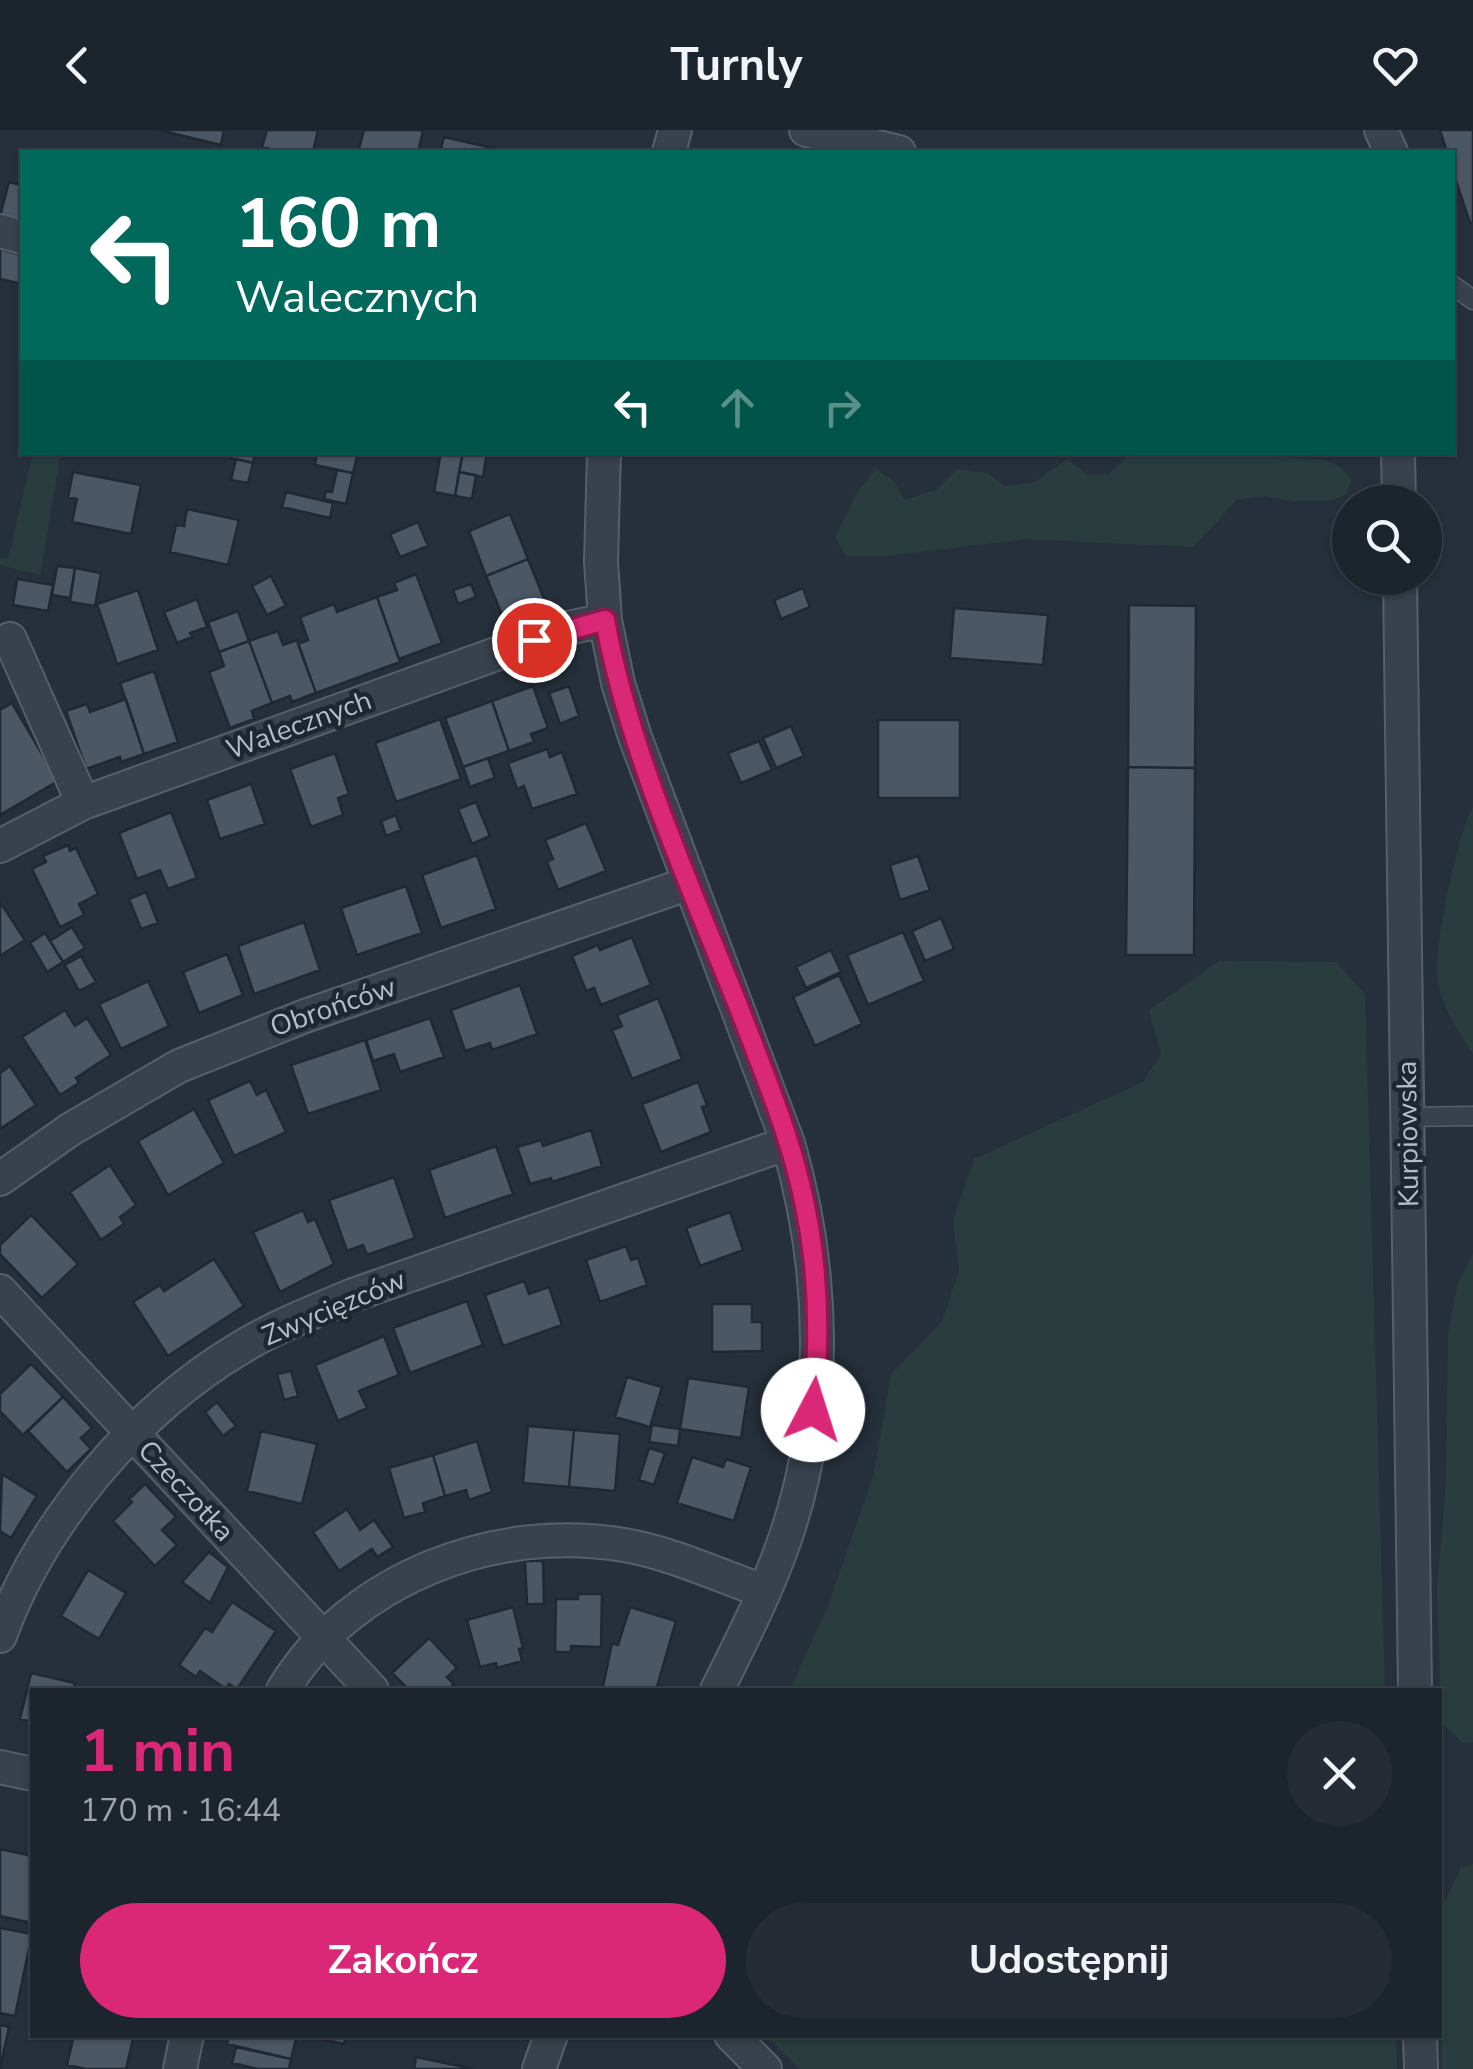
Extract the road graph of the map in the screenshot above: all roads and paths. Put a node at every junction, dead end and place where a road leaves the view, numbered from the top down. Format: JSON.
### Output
{"nodes":[{"id":1,"x":806,"y":130,"type":"edge"},
{"id":2,"x":891,"y":150,"type":"edge"},
{"id":3,"x":604,"y":455,"type":"edge"},
{"id":4,"x":1398,"y":455,"type":"edge"},
{"id":5,"x":1399,"y":485,"type":"edge"},
{"id":6,"x":1400,"y":595,"type":"edge"},
{"id":7,"x":605,"y":620,"type":"junction"},
{"id":8,"x":10,"y":639,"type":"dead end"},
{"id":9,"x":83,"y":802,"type":"junction"},
{"id":10,"x":0,"y":846,"type":"edge"},
{"id":11,"x":690,"y":883,"type":"junction"},
{"id":12,"x":1473,"y":1116,"type":"edge"},
{"id":13,"x":1407,"y":1117,"type":"junction"},
{"id":14,"x":788,"y":1142,"type":"junction"},
{"id":15,"x":0,"y":1179,"type":"edge"},
{"id":16,"x":0,"y":1291,"type":"edge"},
{"id":17,"x":134,"y":1434,"type":"junction"},
{"id":18,"x":763,"y":1591,"type":"junction"},
{"id":19,"x":0,"y":1636,"type":"edge"},
{"id":20,"x":324,"y":1639,"type":"junction"},
{"id":21,"x":285,"y":1688,"type":"edge"},
{"id":22,"x":370,"y":1688,"type":"edge"},
{"id":23,"x":718,"y":1688,"type":"edge"},
{"id":24,"x":1416,"y":1688,"type":"edge"},
{"id":25,"x":0,"y":1767,"type":"edge"},
{"id":26,"x":30,"y":1774,"type":"edge"},
{"id":27,"x":187,"y":2038,"type":"edge"},
{"id":28,"x":550,"y":2038,"type":"edge"},
{"id":29,"x":734,"y":2038,"type":"edge"},
{"id":30,"x":1420,"y":2038,"type":"edge"},
{"id":31,"x":180,"y":2069,"type":"edge"},
{"id":32,"x":539,"y":2069,"type":"edge"},
{"id":33,"x":766,"y":2069,"type":"edge"},
{"id":34,"x":1421,"y":2069,"type":"edge"}],
"edges":[{"from":1,"to":2,"type":"street"},
{"from":3,"to":7,"type":"street"},
{"from":4,"to":5,"type":"street"},
{"from":6,"to":13,"type":"street","name":"Kurpiowska"},
{"from":7,"to":9,"type":"street","name":"Walecznych"},
{"from":7,"to":11,"type":"street"},
{"from":8,"to":9,"type":"street"},
{"from":9,"to":10,"type":"street","name":"Walecznych"},
{"from":11,"to":14,"type":"street"},
{"from":11,"to":15,"type":"street","name":"Obrońców"},
{"from":12,"to":13,"type":"lane"},
{"from":13,"to":24,"type":"street","name":"Kurpiowska"},
{"from":14,"to":17,"type":"street","name":"Zwycięzców"},
{"from":14,"to":18,"type":"street"},
{"from":16,"to":17,"type":"street","name":"Czeczotka"},
{"from":17,"to":19,"type":"street","name":"Zwycięzców"},
{"from":17,"to":20,"type":"street","name":"Czeczotka"},
{"from":18,"to":20,"type":"street"},
{"from":18,"to":23,"type":"street"},
{"from":20,"to":21,"type":"street"},
{"from":20,"to":22,"type":"street","name":"Czeczotka"},
{"from":25,"to":26,"type":"street"},
{"from":27,"to":31,"type":"street"},
{"from":28,"to":32,"type":"street"},
{"from":29,"to":33,"type":"street"},
{"from":30,"to":34,"type":"street"}]}
